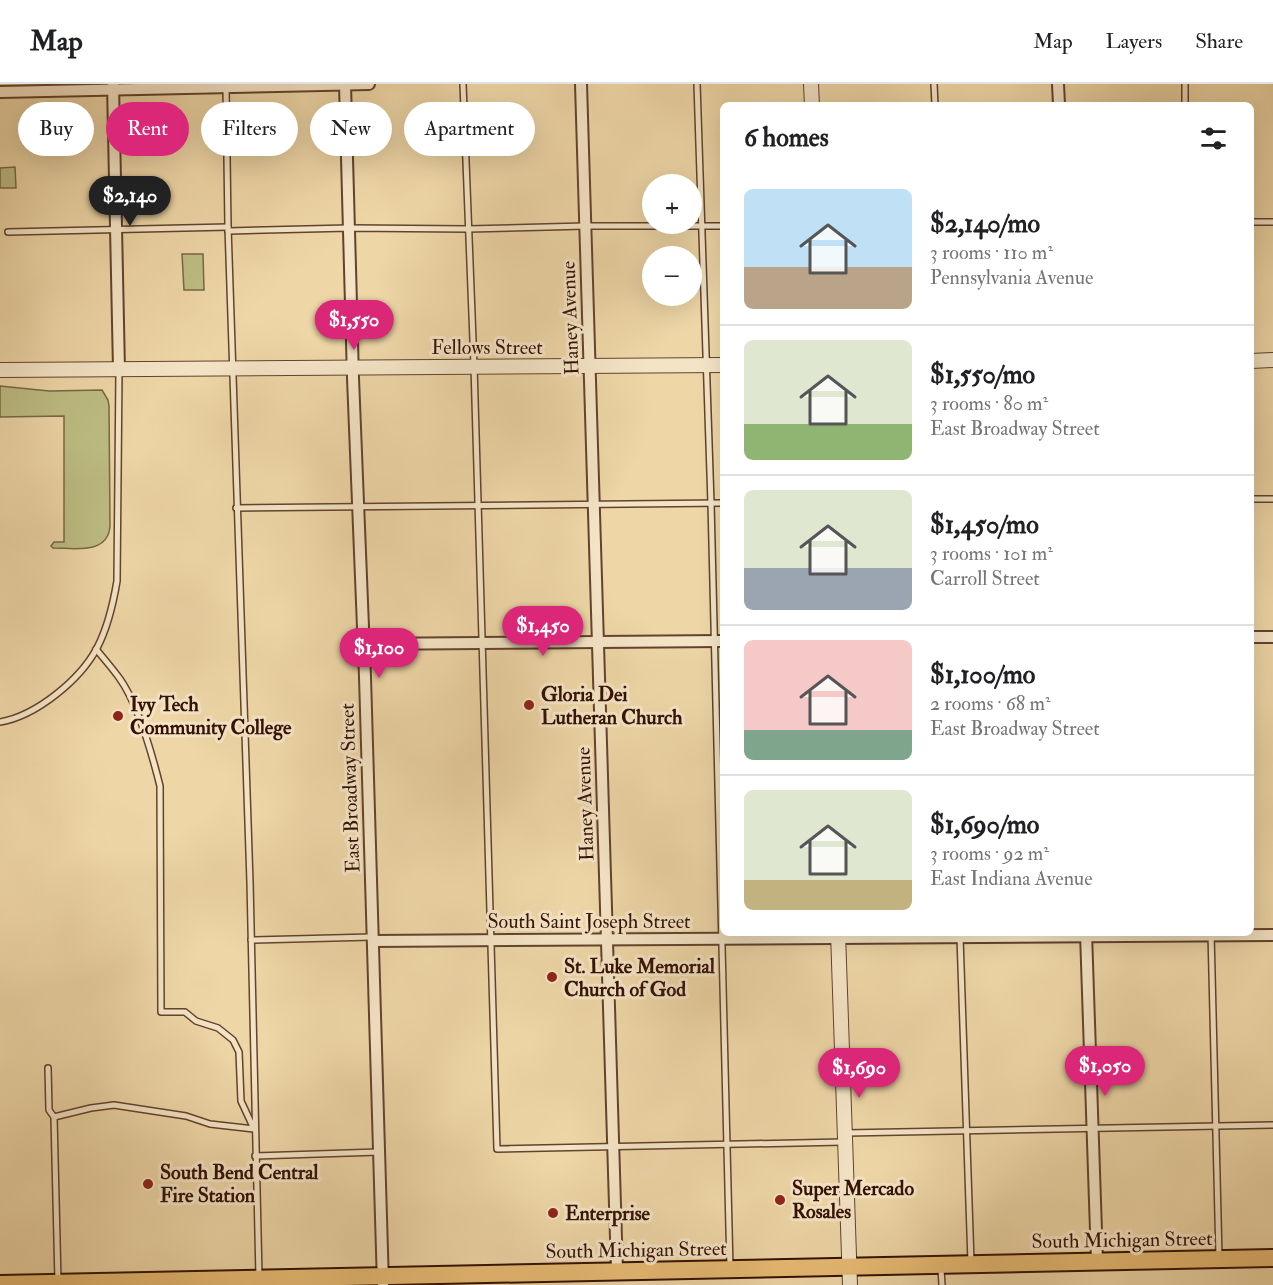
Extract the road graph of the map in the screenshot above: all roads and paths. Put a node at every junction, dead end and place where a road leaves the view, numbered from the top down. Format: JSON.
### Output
{"nodes":[{"id":1,"x":345,"y":84,"type":"edge"},
{"id":2,"x":369,"y":84,"type":"edge"},
{"id":3,"x":463,"y":84,"type":"edge"},
{"id":4,"x":581,"y":84,"type":"edge"},
{"id":5,"x":697,"y":84,"type":"edge"},
{"id":6,"x":811,"y":84,"type":"edge"},
{"id":7,"x":934,"y":84,"type":"edge"},
{"id":8,"x":1058,"y":84,"type":"edge"},
{"id":9,"x":1185,"y":84,"type":"edge"},
{"id":10,"x":226,"y":85,"type":"edge"},
{"id":11,"x":113,"y":87,"type":"edge"},
{"id":12,"x":0,"y":92,"type":"edge"},
{"id":13,"x":812,"y":102,"type":"edge"},
{"id":14,"x":934,"y":102,"type":"edge"},
{"id":15,"x":1059,"y":102,"type":"edge"},
{"id":16,"x":1185,"y":102,"type":"edge"},
{"id":17,"x":700,"y":174,"type":"edge"},
{"id":18,"x":1254,"y":222,"type":"edge"},
{"id":19,"x":1273,"y":222,"type":"edge"},
{"id":20,"x":702,"y":225,"type":"joint"},
{"id":21,"x":585,"y":226,"type":"junction"},
{"id":22,"x":642,"y":226,"type":"edge"},
{"id":23,"x":720,"y":226,"type":"edge"},
{"id":24,"x":349,"y":228,"type":"junction"},
{"id":25,"x":116,"y":229,"type":"junction"},
{"id":26,"x":228,"y":229,"type":"junction"},
{"id":27,"x":468,"y":229,"type":"junction"},
{"id":28,"x":8,"y":232,"type":"dead end"},
{"id":29,"x":1254,"y":360,"type":"edge"},
{"id":30,"x":1273,"y":360,"type":"edge"},
{"id":31,"x":720,"y":364,"type":"edge"},
{"id":32,"x":706,"y":365,"type":"junction"},
{"id":33,"x":474,"y":366,"type":"junction"},
{"id":34,"x":590,"y":366,"type":"junction"},
{"id":35,"x":352,"y":367,"type":"junction"},
{"id":36,"x":233,"y":368,"type":"junction"},
{"id":37,"x":0,"y":370,"type":"edge"},
{"id":38,"x":119,"y":370,"type":"junction"},
{"id":39,"x":1254,"y":499,"type":"edge"},
{"id":40,"x":1273,"y":499,"type":"edge"},
{"id":41,"x":594,"y":503,"type":"junction"},
{"id":42,"x":711,"y":503,"type":"junction"},
{"id":43,"x":720,"y":503,"type":"edge"},
{"id":44,"x":477,"y":505,"type":"junction"},
{"id":45,"x":358,"y":506,"type":"junction"},
{"id":46,"x":236,"y":508,"type":"junction"},
{"id":47,"x":1254,"y":637,"type":"edge"},
{"id":48,"x":1273,"y":637,"type":"edge"},
{"id":49,"x":719,"y":641,"type":"edge"},
{"id":50,"x":598,"y":642,"type":"junction"},
{"id":51,"x":482,"y":643,"type":"junction"},
{"id":52,"x":363,"y":644,"type":"junction"},
{"id":53,"x":96,"y":650,"type":"junction"},
{"id":54,"x":720,"y":716,"type":"edge"},
{"id":55,"x":0,"y":722,"type":"edge"},
{"id":56,"x":1254,"y":935,"type":"edge"},
{"id":57,"x":1273,"y":935,"type":"edge"},
{"id":58,"x":723,"y":936,"type":"edge"},
{"id":59,"x":809,"y":936,"type":"edge"},
{"id":60,"x":838,"y":936,"type":"edge"},
{"id":61,"x":899,"y":936,"type":"edge"},
{"id":62,"x":1002,"y":936,"type":"edge"},
{"id":63,"x":1086,"y":936,"type":"edge"},
{"id":64,"x":1211,"y":936,"type":"edge"},
{"id":65,"x":960,"y":937,"type":"junction"},
{"id":66,"x":373,"y":939,"type":"junction"},
{"id":67,"x":607,"y":939,"type":"junction"},
{"id":68,"x":723,"y":939,"type":"junction"},
{"id":69,"x":251,"y":940,"type":"junction"},
{"id":70,"x":490,"y":940,"type":"junction"},
{"id":71,"x":48,"y":1068,"type":"dead end"},
{"id":72,"x":54,"y":1117,"type":"junction"},
{"id":73,"x":1273,"y":1125,"type":"edge"},
{"id":74,"x":1216,"y":1126,"type":"junction"},
{"id":75,"x":1092,"y":1128,"type":"junction"},
{"id":76,"x":254,"y":1129,"type":"junction"},
{"id":77,"x":968,"y":1132,"type":"junction"},
{"id":78,"x":845,"y":1138,"type":"junction"},
{"id":79,"x":727,"y":1144,"type":"junction"},
{"id":80,"x":613,"y":1146,"type":"junction"},
{"id":81,"x":380,"y":1152,"type":"junction"},
{"id":82,"x":255,"y":1156,"type":"junction"},
{"id":83,"x":1273,"y":1258,"type":"edge"},
{"id":84,"x":1219,"y":1259,"type":"junction"},
{"id":85,"x":1096,"y":1261,"type":"junction"},
{"id":86,"x":971,"y":1264,"type":"junction"},
{"id":87,"x":941,"y":1265,"type":"junction"},
{"id":88,"x":849,"y":1266,"type":"junction"},
{"id":89,"x":730,"y":1269,"type":"junction"},
{"id":90,"x":617,"y":1271,"type":"junction"},
{"id":91,"x":259,"y":1279,"type":"junction"},
{"id":92,"x":383,"y":1280,"type":"edge"},
{"id":93,"x":58,"y":1282,"type":"junction"},
{"id":94,"x":196,"y":1282,"type":"edge"},
{"id":95,"x":7,"y":1284,"type":"edge"},
{"id":96,"x":850,"y":1285,"type":"edge"},
{"id":97,"x":942,"y":1285,"type":"edge"}],
"edges":[{"from":1,"to":2,"type":"street"},
{"from":1,"to":10,"type":"street"},
{"from":1,"to":24,"type":"street","name":"East Broadway Street"},
{"from":3,"to":27,"type":"lane"},
{"from":4,"to":21,"type":"street","name":"Haney Avenue"},
{"from":5,"to":17,"type":"lane"},
{"from":6,"to":13,"type":"street"},
{"from":7,"to":14,"type":"lane"},
{"from":8,"to":15,"type":"street"},
{"from":9,"to":16,"type":"lane"},
{"from":10,"to":11,"type":"street"},
{"from":10,"to":26,"type":"lane"},
{"from":11,"to":12,"type":"street"},
{"from":11,"to":25,"type":"street"},
{"from":18,"to":19,"type":"lane"},
{"from":20,"to":23,"type":"lane"},
{"from":20,"to":32,"type":"lane"},
{"from":21,"to":22,"type":"lane"},
{"from":21,"to":27,"type":"lane"},
{"from":21,"to":34,"type":"street","name":"Haney Avenue"},
{"from":24,"to":26,"type":"lane"},
{"from":24,"to":27,"type":"lane"},
{"from":24,"to":35,"type":"street","name":"East Broadway Street"},
{"from":25,"to":26,"type":"lane"},
{"from":25,"to":28,"type":"lane"},
{"from":25,"to":38,"type":"street"},
{"from":26,"to":36,"type":"lane"},
{"from":27,"to":33,"type":"lane"},
{"from":29,"to":30,"type":"street"},
{"from":31,"to":32,"type":"street","name":"Fellows Street"},
{"from":32,"to":34,"type":"street","name":"Fellows Street"},
{"from":32,"to":42,"type":"lane"},
{"from":33,"to":34,"type":"street","name":"Fellows Street"},
{"from":33,"to":35,"type":"street","name":"Fellows Street"},
{"from":33,"to":44,"type":"lane"},
{"from":34,"to":41,"type":"street","name":"Haney Avenue"},
{"from":35,"to":36,"type":"street","name":"Fellows Street"},
{"from":35,"to":45,"type":"street","name":"East Broadway Street"},
{"from":36,"to":38,"type":"street","name":"Fellows Street"},
{"from":36,"to":46,"type":"lane"},
{"from":37,"to":38,"type":"street","name":"Fellows Street"},
{"from":38,"to":53,"type":"lane"},
{"from":39,"to":40,"type":"lane"},
{"from":41,"to":42,"type":"lane"},
{"from":41,"to":44,"type":"lane"},
{"from":41,"to":50,"type":"street","name":"Haney Avenue"},
{"from":42,"to":43,"type":"lane"},
{"from":42,"to":49,"type":"lane"},
{"from":44,"to":45,"type":"lane"},
{"from":44,"to":51,"type":"lane"},
{"from":45,"to":46,"type":"lane"},
{"from":45,"to":52,"type":"street","name":"East Broadway Street"},
{"from":46,"to":69,"type":"lane"},
{"from":47,"to":48,"type":"street"},
{"from":49,"to":50,"type":"street"},
{"from":49,"to":54,"type":"lane"},
{"from":50,"to":51,"type":"street"},
{"from":50,"to":67,"type":"street","name":"Haney Avenue"},
{"from":51,"to":52,"type":"street"},
{"from":51,"to":70,"type":"lane"},
{"from":52,"to":66,"type":"street","name":"East Broadway Street"},
{"from":53,"to":55,"type":"lane"},
{"from":53,"to":76,"type":"lane"},
{"from":56,"to":57,"type":"street","name":"South Saint Joseph Street"},
{"from":58,"to":68,"type":"lane"},
{"from":59,"to":68,"type":"street","name":"South Saint Joseph Street"},
{"from":60,"to":78,"type":"street"},
{"from":61,"to":65,"type":"street","name":"South Saint Joseph Street"},
{"from":62,"to":65,"type":"street","name":"South Saint Joseph Street"},
{"from":63,"to":75,"type":"street"},
{"from":64,"to":74,"type":"lane"},
{"from":65,"to":77,"type":"lane"},
{"from":66,"to":69,"type":"lane"},
{"from":66,"to":70,"type":"street","name":"South Saint Joseph Street"},
{"from":66,"to":81,"type":"street","name":"East Broadway Street"},
{"from":67,"to":68,"type":"street","name":"South Saint Joseph Street"},
{"from":67,"to":70,"type":"street","name":"South Saint Joseph Street"},
{"from":67,"to":80,"type":"street","name":"Haney Avenue"},
{"from":68,"to":79,"type":"lane"},
{"from":69,"to":76,"type":"lane"},
{"from":70,"to":80,"type":"lane"},
{"from":71,"to":72,"type":"lane"},
{"from":72,"to":76,"type":"lane"},
{"from":72,"to":93,"type":"lane"},
{"from":73,"to":74,"type":"lane"},
{"from":74,"to":75,"type":"lane"},
{"from":74,"to":84,"type":"lane"},
{"from":75,"to":77,"type":"lane"},
{"from":75,"to":85,"type":"street"},
{"from":76,"to":82,"type":"lane"},
{"from":77,"to":78,"type":"lane"},
{"from":77,"to":86,"type":"lane"},
{"from":78,"to":79,"type":"lane"},
{"from":78,"to":88,"type":"street"},
{"from":79,"to":80,"type":"lane"},
{"from":79,"to":89,"type":"lane"},
{"from":80,"to":90,"type":"street","name":"Haney Avenue"},
{"from":81,"to":82,"type":"lane"},
{"from":81,"to":92,"type":"street","name":"East Broadway Street"},
{"from":82,"to":91,"type":"lane"},
{"from":83,"to":84,"type":"main road","name":"South Michigan Street"},
{"from":84,"to":85,"type":"main road","name":"South Michigan Street"},
{"from":85,"to":86,"type":"main road","name":"South Michigan Street"},
{"from":86,"to":87,"type":"main road","name":"South Michigan Street"},
{"from":87,"to":88,"type":"main road","name":"South Michigan Street"},
{"from":87,"to":97,"type":"lane"},
{"from":88,"to":89,"type":"main road","name":"South Michigan Street"},
{"from":88,"to":96,"type":"street"},
{"from":89,"to":90,"type":"main road","name":"South Michigan Street"},
{"from":90,"to":92,"type":"main road","name":"South Michigan Street"},
{"from":91,"to":92,"type":"main road","name":"South Michigan Street"},
{"from":91,"to":94,"type":"main road","name":"South Michigan Street"},
{"from":93,"to":94,"type":"main road","name":"South Michigan Street"},
{"from":93,"to":95,"type":"main road","name":"South Michigan Street"}]}
